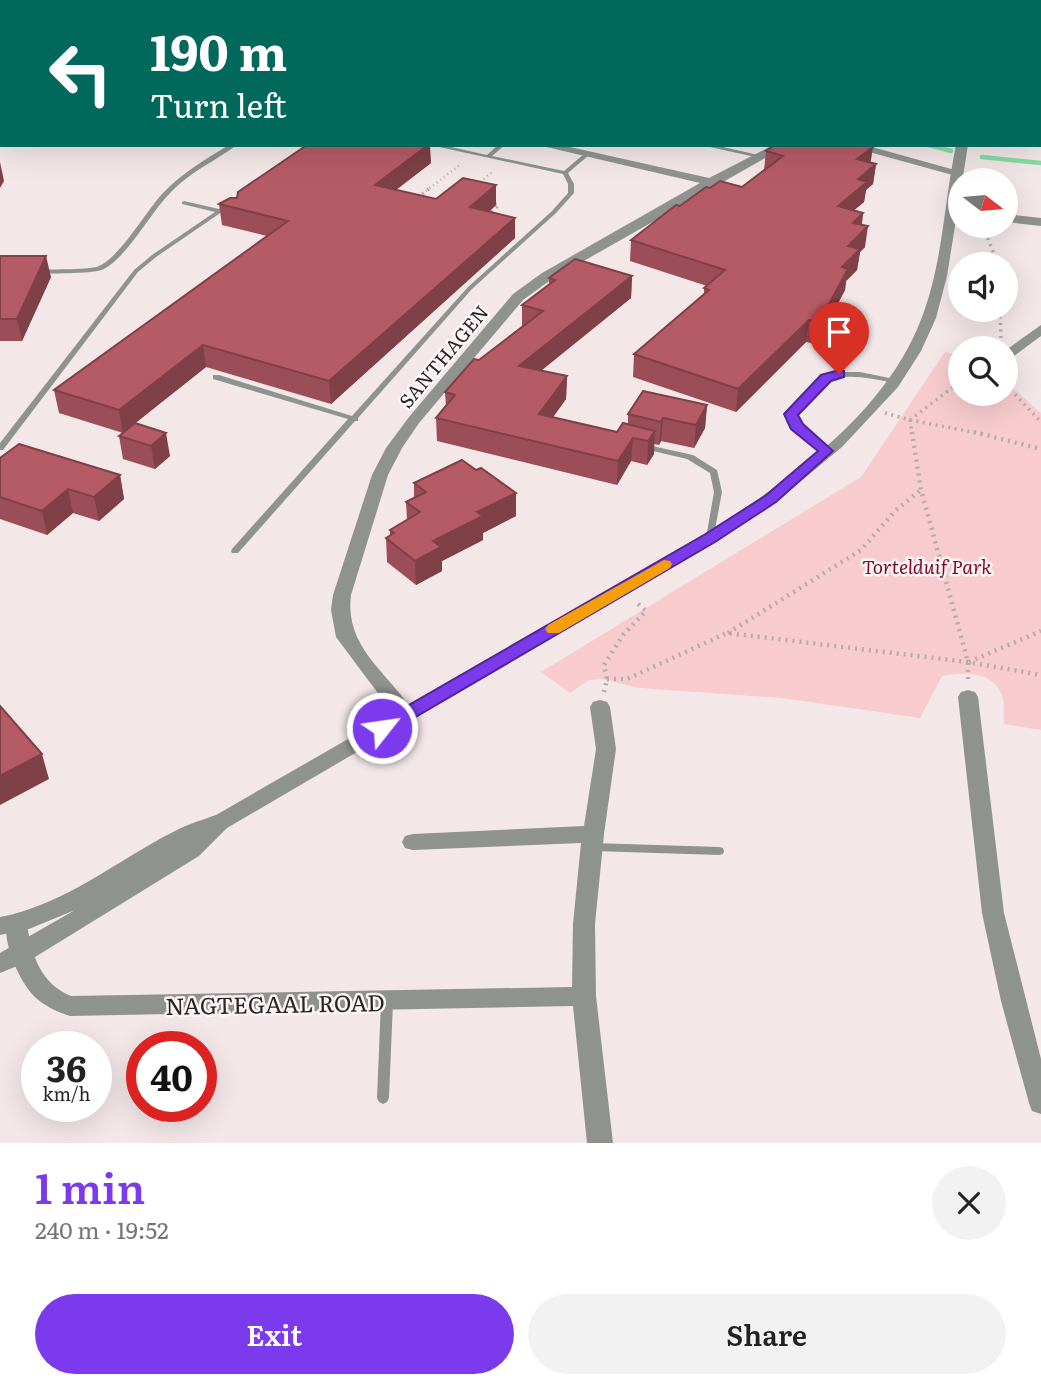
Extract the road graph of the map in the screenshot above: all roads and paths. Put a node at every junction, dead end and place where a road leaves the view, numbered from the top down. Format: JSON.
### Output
{"nodes":[{"id":1,"x":231,"y":147,"type":"edge"},
{"id":2,"x":442,"y":147,"type":"edge"},
{"id":3,"x":500,"y":147,"type":"edge"},
{"id":4,"x":552,"y":147,"type":"edge"},
{"id":5,"x":715,"y":147,"type":"edge"},
{"id":6,"x":778,"y":147,"type":"edge"},
{"id":7,"x":858,"y":147,"type":"edge"},
{"id":8,"x":962,"y":147,"type":"edge"},
{"id":9,"x":586,"y":155,"type":"junction"},
{"id":10,"x":760,"y":156,"type":"junction"},
{"id":11,"x":488,"y":157,"type":"junction"},
{"id":12,"x":461,"y":164,"type":"dead end"},
{"id":13,"x":957,"y":168,"type":"edge"},
{"id":14,"x":948,"y":170,"type":"edge"},
{"id":15,"x":492,"y":172,"type":"dead end"},
{"id":16,"x":565,"y":173,"type":"junction"},
{"id":17,"x":710,"y":182,"type":"junction"},
{"id":18,"x":472,"y":188,"type":"edge"},
{"id":19,"x":242,"y":196,"type":"edge"},
{"id":20,"x":482,"y":201,"type":"edge"},
{"id":21,"x":412,"y":202,"type":"edge"},
{"id":22,"x":184,"y":203,"type":"dead end"},
{"id":23,"x":223,"y":212,"type":"junction"},
{"id":24,"x":1018,"y":219,"type":"edge"},
{"id":25,"x":1041,"y":222,"type":"edge"},
{"id":26,"x":478,"y":223,"type":"edge"},
{"id":27,"x":950,"y":238,"type":"edge"},
{"id":28,"x":26,"y":272,"type":"edge"},
{"id":29,"x":1041,"y":329,"type":"edge"},
{"id":30,"x":1018,"y":348,"type":"edge"},
{"id":31,"x":216,"y":377,"type":"dead end"},
{"id":32,"x":894,"y":382,"type":"junction"},
{"id":33,"x":948,"y":391,"type":"edge"},
{"id":34,"x":1018,"y":400,"type":"edge"},
{"id":35,"x":871,"y":409,"type":"junction"},
{"id":36,"x":355,"y":419,"type":"junction"},
{"id":37,"x":910,"y":420,"type":"junction"},
{"id":38,"x":1041,"y":422,"type":"edge"},
{"id":39,"x":628,"y":442,"type":"edge"},
{"id":40,"x":0,"y":448,"type":"edge"},
{"id":41,"x":1041,"y":449,"type":"edge"},
{"id":42,"x":826,"y":451,"type":"junction"},
{"id":43,"x":921,"y":490,"type":"junction"},
{"id":44,"x":710,"y":538,"type":"junction"},
{"id":45,"x":236,"y":551,"type":"dead end"},
{"id":46,"x":620,"y":590,"type":"junction"},
{"id":47,"x":1041,"y":631,"type":"edge"},
{"id":48,"x":727,"y":633,"type":"junction"},
{"id":49,"x":968,"y":662,"type":"junction"},
{"id":50,"x":1041,"y":675,"type":"edge"},
{"id":51,"x":607,"y":679,"type":"junction"},
{"id":52,"x":968,"y":697,"type":"joint"},
{"id":53,"x":600,"y":707,"type":"joint"},
{"id":54,"x":404,"y":715,"type":"junction"},
{"id":55,"x":223,"y":821,"type":"junction"},
{"id":56,"x":593,"y":840,"type":"junction"},
{"id":57,"x":413,"y":842,"type":"dead end"},
{"id":58,"x":719,"y":851,"type":"dead end"},
{"id":59,"x":8,"y":925,"type":"edge"},
{"id":60,"x":10,"y":959,"type":"edge"},
{"id":61,"x":584,"y":996,"type":"junction"},
{"id":62,"x":387,"y":1002,"type":"junction"},
{"id":63,"x":383,"y":1098,"type":"dead end"},
{"id":64,"x":1041,"y":1103,"type":"edge"},
{"id":65,"x":600,"y":1143,"type":"edge"}],
"edges":[{"from":1,"to":28,"type":"lane"},
{"from":2,"to":11,"type":"lane"},
{"from":3,"to":11,"type":"lane"},
{"from":4,"to":9,"type":"street"},
{"from":5,"to":10,"type":"lane"},
{"from":6,"to":10,"type":"street","name":"SANTHAGEN"},
{"from":7,"to":14,"type":"street"},
{"from":8,"to":13,"type":"street"},
{"from":9,"to":16,"type":"lane"},
{"from":9,"to":17,"type":"street"},
{"from":10,"to":17,"type":"street","name":"SANTHAGEN"},
{"from":11,"to":16,"type":"lane"},
{"from":12,"to":21,"type":"path"},
{"from":15,"to":18,"type":"path"},
{"from":16,"to":36,"type":"lane"},
{"from":17,"to":54,"type":"street","name":"SANTHAGEN"},
{"from":19,"to":23,"type":"lane"},
{"from":20,"to":26,"type":"path"},
{"from":22,"to":23,"type":"lane"},
{"from":23,"to":40,"type":"lane"},
{"from":24,"to":25,"type":"street"},
{"from":27,"to":32,"type":"street"},
{"from":29,"to":30,"type":"street"},
{"from":31,"to":36,"type":"lane"},
{"from":32,"to":35,"type":"street"},
{"from":32,"to":42,"type":"lane"},
{"from":33,"to":37,"type":"path"},
{"from":34,"to":38,"type":"path"},
{"from":35,"to":37,"type":"path"},
{"from":35,"to":42,"type":"street"},
{"from":36,"to":45,"type":"lane"},
{"from":37,"to":41,"type":"path"},
{"from":37,"to":43,"type":"path"},
{"from":39,"to":44,"type":"lane"},
{"from":42,"to":44,"type":"street"},
{"from":43,"to":48,"type":"path"},
{"from":43,"to":49,"type":"path"},
{"from":44,"to":46,"type":"street"},
{"from":46,"to":51,"type":"path"},
{"from":46,"to":54,"type":"street"},
{"from":47,"to":49,"type":"path"},
{"from":48,"to":49,"type":"path"},
{"from":48,"to":51,"type":"path"},
{"from":49,"to":50,"type":"path"},
{"from":49,"to":52,"type":"path"},
{"from":51,"to":53,"type":"path"},
{"from":52,"to":64,"type":"street"},
{"from":53,"to":56,"type":"street"},
{"from":54,"to":55,"type":"street"},
{"from":55,"to":59,"type":"street"},
{"from":55,"to":60,"type":"street"},
{"from":56,"to":57,"type":"street"},
{"from":56,"to":58,"type":"lane"},
{"from":56,"to":61,"type":"street"},
{"from":59,"to":60,"type":"street","name":"NAGTEGAAL ROAD"},
{"from":60,"to":62,"type":"street","name":"NAGTEGAAL ROAD"},
{"from":61,"to":62,"type":"street","name":"NAGTEGAAL ROAD"},
{"from":61,"to":65,"type":"street"},
{"from":62,"to":63,"type":"lane"}]}
